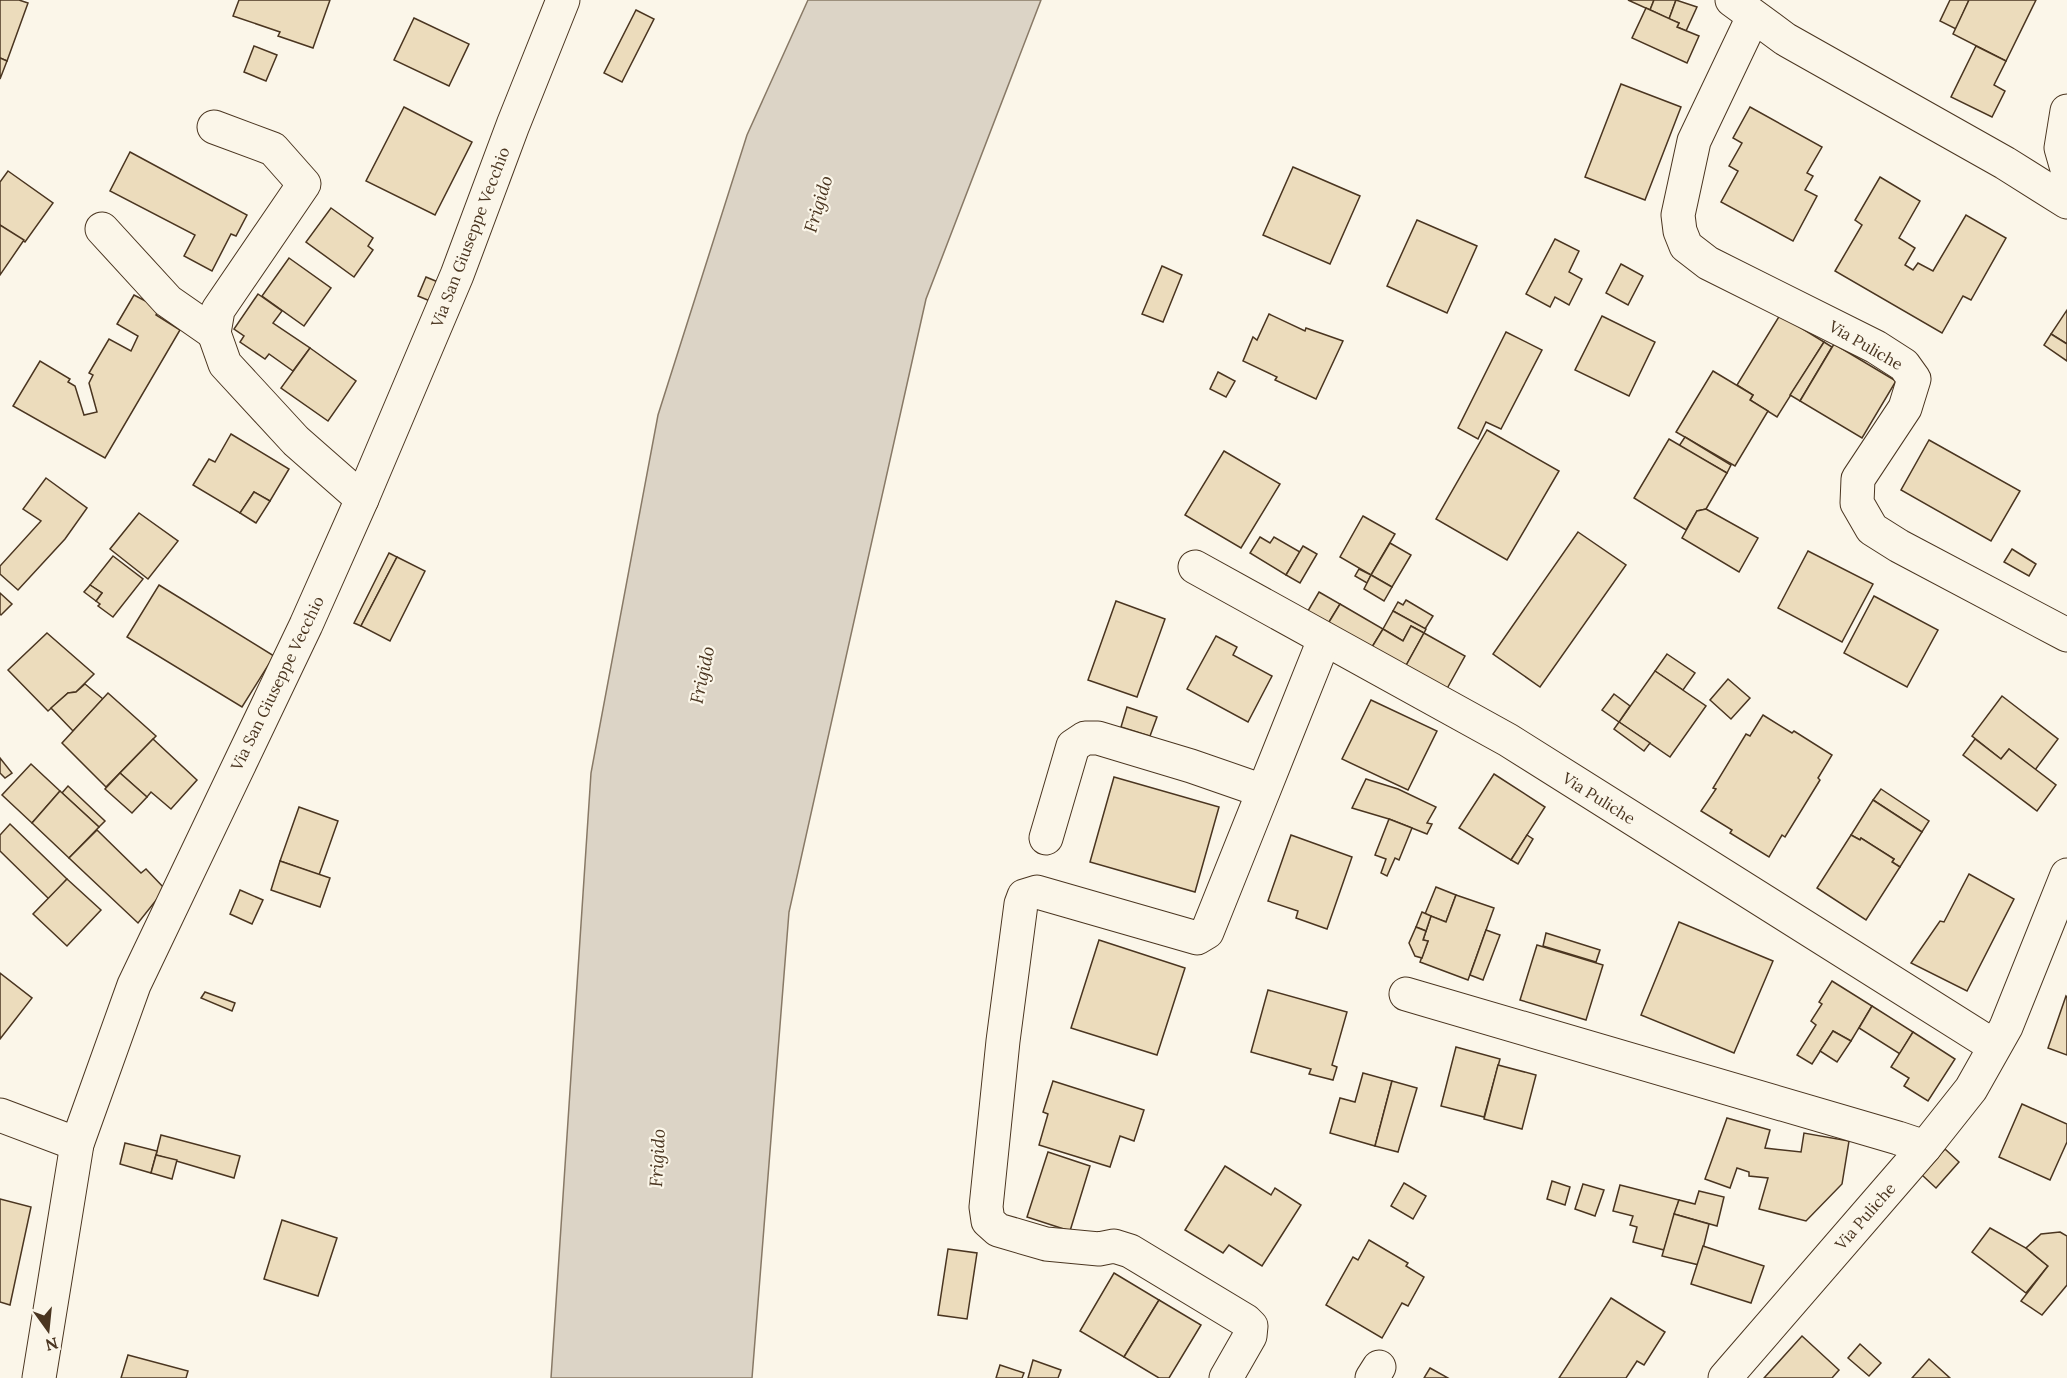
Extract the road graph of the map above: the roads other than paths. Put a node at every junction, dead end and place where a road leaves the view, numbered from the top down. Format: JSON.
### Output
{"nodes":[{"id":1,"x":563,"y":0,"type":"edge"},
{"id":2,"x":1742,"y":9,"type":"edge"},
{"id":3,"x":2067,"y":111,"type":"edge"},
{"id":4,"x":214,"y":127,"type":"dead end"},
{"id":5,"x":2067,"y":169,"type":"edge"},
{"id":6,"x":2067,"y":202,"type":"edge"},
{"id":7,"x":102,"y":229,"type":"dead end"},
{"id":8,"x":214,"y":333,"type":"junction"},
{"id":9,"x":362,"y":499,"type":"junction"},
{"id":10,"x":1195,"y":567,"type":"dead end"},
{"id":11,"x":2067,"y":635,"type":"edge"},
{"id":12,"x":1324,"y":640,"type":"junction"},
{"id":13,"x":1263,"y":791,"type":"junction"},
{"id":14,"x":1046,"y":838,"type":"dead end"},
{"id":15,"x":2067,"y":875,"type":"edge"},
{"id":16,"x":1406,"y":994,"type":"dead end"},
{"id":17,"x":1994,"y":1046,"type":"junction"},
{"id":18,"x":0,"y":1115,"type":"edge"},
{"id":19,"x":77,"y":1144,"type":"junction"},
{"id":20,"x":1925,"y":1147,"type":"junction"},
{"id":21,"x":39,"y":1378,"type":"edge"},
{"id":22,"x":1226,"y":1378,"type":"edge"},
{"id":23,"x":1725,"y":1378,"type":"edge"}],
"edges":[{"from":1,"to":9,"type":"street","name":"Via San Giuseppe Vecchio"},
{"from":2,"to":6,"type":"street","name":"Via Puliche"},
{"from":2,"to":11,"type":"street","name":"Via Puliche"},
{"from":3,"to":5,"type":"street"},
{"from":4,"to":8,"type":"street"},
{"from":7,"to":8,"type":"street"},
{"from":8,"to":9,"type":"street"},
{"from":9,"to":19,"type":"street","name":"Via San Giuseppe Vecchio"},
{"from":10,"to":12,"type":"street","name":"Via Puliche"},
{"from":12,"to":13,"type":"street"},
{"from":12,"to":17,"type":"street","name":"Via Puliche"},
{"from":13,"to":14,"type":"street"},
{"from":13,"to":22,"type":"street"},
{"from":15,"to":17,"type":"street","name":"Via Puliche"},
{"from":16,"to":20,"type":"street"},
{"from":17,"to":20,"type":"street","name":"Via Puliche"},
{"from":18,"to":19,"type":"street"},
{"from":19,"to":21,"type":"street","name":"Via San Giuseppe Vecchio"},
{"from":20,"to":23,"type":"street","name":"Via Puliche"}]}
